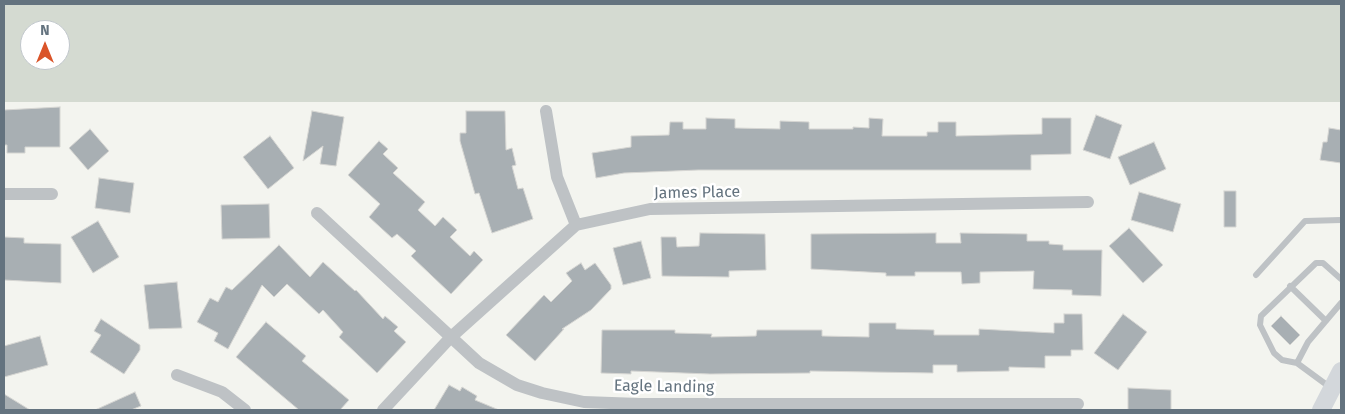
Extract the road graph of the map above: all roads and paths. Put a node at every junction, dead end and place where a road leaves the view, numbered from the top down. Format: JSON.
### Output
{"nodes":[{"id":1,"x":546,"y":111,"type":"dead end"},
{"id":2,"x":4,"y":194,"type":"edge"},
{"id":3,"x":52,"y":194,"type":"dead end"},
{"id":4,"x":1088,"y":202,"type":"dead end"},
{"id":5,"x":317,"y":213,"type":"dead end"},
{"id":6,"x":1341,"y":220,"type":"edge"},
{"id":7,"x":576,"y":225,"type":"junction"},
{"id":8,"x":1256,"y":275,"type":"dead end"},
{"id":9,"x":1341,"y":279,"type":"edge"},
{"id":10,"x":1290,"y":286,"type":"junction"},
{"id":11,"x":1341,"y":303,"type":"edge"},
{"id":12,"x":1326,"y":321,"type":"junction"},
{"id":13,"x":450,"y":338,"type":"junction"},
{"id":14,"x":1297,"y":363,"type":"junction"},
{"id":15,"x":1341,"y":370,"type":"edge"},
{"id":16,"x":177,"y":374,"type":"dead end"},
{"id":17,"x":1336,"y":392,"type":"edge"},
{"id":18,"x":1078,"y":404,"type":"dead end"},
{"id":19,"x":245,"y":410,"type":"edge"},
{"id":20,"x":383,"y":410,"type":"edge"},
{"id":21,"x":1320,"y":410,"type":"edge"}],
"edges":[{"from":1,"to":7,"type":"street"},
{"from":2,"to":3,"type":"street"},
{"from":4,"to":7,"type":"street","name":"James Place"},
{"from":5,"to":13,"type":"street","name":"Eagle Landing"},
{"from":6,"to":8,"type":"lane"},
{"from":7,"to":13,"type":"street","name":"James Place"},
{"from":9,"to":10,"type":"lane"},
{"from":10,"to":12,"type":"lane"},
{"from":10,"to":14,"type":"lane"},
{"from":11,"to":12,"type":"lane"},
{"from":12,"to":14,"type":"lane"},
{"from":13,"to":18,"type":"street","name":"Eagle Landing"},
{"from":13,"to":20,"type":"street","name":"James Place"},
{"from":14,"to":17,"type":"lane"},
{"from":15,"to":17,"type":"main road"},
{"from":16,"to":19,"type":"street"},
{"from":17,"to":21,"type":"main road"}]}
